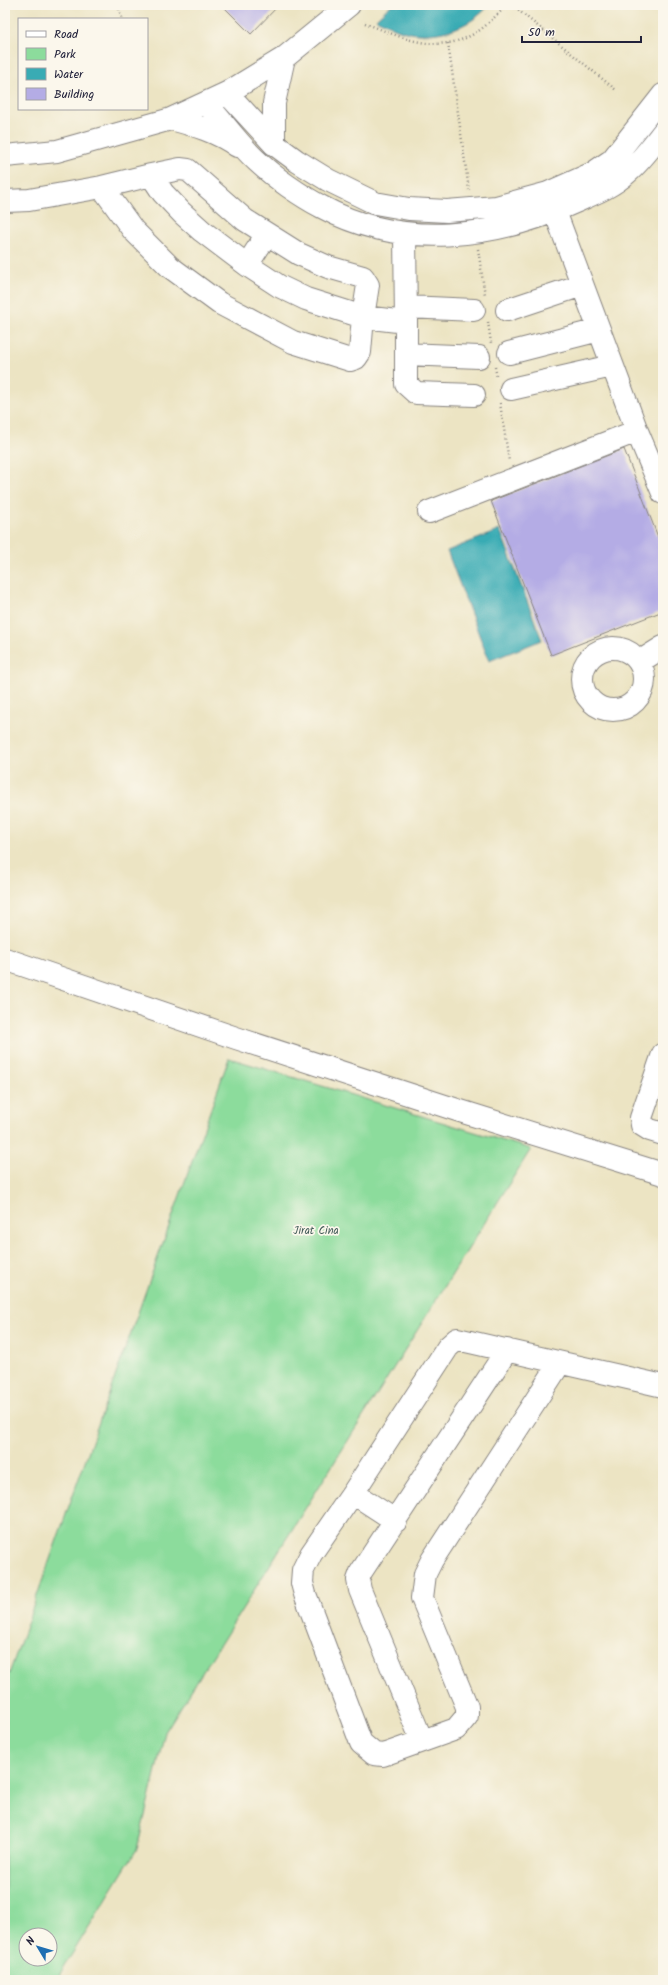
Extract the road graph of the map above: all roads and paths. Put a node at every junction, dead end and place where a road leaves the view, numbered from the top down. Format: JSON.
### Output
{"nodes":[{"id":1,"x":118,"y":5,"type":"edge"},
{"id":2,"x":349,"y":5,"type":"edge"},
{"id":3,"x":508,"y":5,"type":"edge"},
{"id":4,"x":512,"y":5,"type":"edge"},
{"id":5,"x":122,"y":18,"type":"edge"},
{"id":6,"x":365,"y":23,"type":"dead end"},
{"id":7,"x":448,"y":43,"type":"junction"},
{"id":8,"x":284,"y":58,"type":"junction"},
{"id":9,"x":616,"y":90,"type":"dead end"},
{"id":10,"x":228,"y":93,"type":"junction"},
{"id":11,"x":663,"y":95,"type":"edge"},
{"id":12,"x":206,"y":102,"type":"junction"},
{"id":13,"x":171,"y":119,"type":"junction"},
{"id":14,"x":663,"y":132,"type":"edge"},
{"id":15,"x":274,"y":144,"type":"junction"},
{"id":16,"x":5,"y":156,"type":"edge"},
{"id":17,"x":257,"y":161,"type":"junction"},
{"id":18,"x":151,"y":175,"type":"junction"},
{"id":19,"x":102,"y":187,"type":"junction"},
{"id":20,"x":5,"y":201,"type":"edge"},
{"id":21,"x":551,"y":202,"type":"junction"},
{"id":22,"x":472,"y":210,"type":"junction"},
{"id":23,"x":267,"y":234,"type":"junction"},
{"id":24,"x":405,"y":234,"type":"junction"},
{"id":25,"x":476,"y":234,"type":"junction"},
{"id":26,"x":247,"y":265,"type":"junction"},
{"id":27,"x":582,"y":285,"type":"junction"},
{"id":28,"x":489,"y":310,"type":"junction"},
{"id":29,"x":406,"y":315,"type":"junction"},
{"id":30,"x":363,"y":317,"type":"junction"},
{"id":31,"x":599,"y":330,"type":"junction"},
{"id":32,"x":406,"y":354,"type":"junction"},
{"id":33,"x":494,"y":356,"type":"junction"},
{"id":34,"x":612,"y":366,"type":"junction"},
{"id":35,"x":502,"y":388,"type":"junction"},
{"id":36,"x":474,"y":395,"type":"dead end"},
{"id":37,"x":637,"y":431,"type":"junction"},
{"id":38,"x":511,"y":480,"type":"junction"},
{"id":39,"x":663,"y":493,"type":"edge"},
{"id":40,"x":429,"y":512,"type":"dead end"},
{"id":41,"x":663,"y":647,"type":"edge"},
{"id":42,"x":639,"y":662,"type":"dead end"},
{"id":43,"x":5,"y":959,"type":"edge"},
{"id":44,"x":663,"y":1054,"type":"edge"},
{"id":45,"x":663,"y":1134,"type":"edge"},
{"id":46,"x":663,"y":1174,"type":"edge"},
{"id":47,"x":506,"y":1350,"type":"junction"},
{"id":48,"x":560,"y":1363,"type":"junction"},
{"id":49,"x":663,"y":1386,"type":"edge"},
{"id":50,"x":353,"y":1493,"type":"junction"},
{"id":51,"x":396,"y":1521,"type":"junction"},
{"id":52,"x":422,"y":1741,"type":"junction"}],
"edges":[{"from":1,"to":5,"type":"path"},
{"from":2,"to":8,"type":"street"},
{"from":3,"to":7,"type":"path"},
{"from":4,"to":9,"type":"path"},
{"from":6,"to":7,"type":"path"},
{"from":7,"to":22,"type":"path"},
{"from":8,"to":10,"type":"street"},
{"from":8,"to":15,"type":"street"},
{"from":10,"to":12,"type":"street"},
{"from":10,"to":15,"type":"street"},
{"from":11,"to":21,"type":"street"},
{"from":12,"to":13,"type":"street"},
{"from":12,"to":17,"type":"street"},
{"from":13,"to":16,"type":"street"},
{"from":13,"to":17,"type":"street"},
{"from":14,"to":21,"type":"street"},
{"from":15,"to":22,"type":"street"},
{"from":17,"to":24,"type":"street"},
{"from":18,"to":19,"type":"street"},
{"from":18,"to":23,"type":"street"},
{"from":18,"to":26,"type":"street"},
{"from":19,"to":20,"type":"street"},
{"from":19,"to":30,"type":"street"},
{"from":21,"to":22,"type":"street"},
{"from":21,"to":25,"type":"street"},
{"from":21,"to":27,"type":"street"},
{"from":23,"to":26,"type":"street"},
{"from":23,"to":30,"type":"street"},
{"from":24,"to":25,"type":"street"},
{"from":24,"to":29,"type":"street"},
{"from":25,"to":28,"type":"path"},
{"from":26,"to":30,"type":"street"},
{"from":27,"to":28,"type":"street"},
{"from":27,"to":31,"type":"street"},
{"from":28,"to":29,"type":"street"},
{"from":28,"to":33,"type":"path"},
{"from":29,"to":30,"type":"street"},
{"from":29,"to":32,"type":"street"},
{"from":31,"to":33,"type":"street"},
{"from":31,"to":34,"type":"street"},
{"from":32,"to":33,"type":"street"},
{"from":32,"to":36,"type":"street"},
{"from":33,"to":35,"type":"path"},
{"from":34,"to":35,"type":"street"},
{"from":34,"to":37,"type":"street"},
{"from":35,"to":38,"type":"path"},
{"from":37,"to":38,"type":"street"},
{"from":37,"to":39,"type":"street"},
{"from":38,"to":40,"type":"street"},
{"from":41,"to":42,"type":"street"},
{"from":43,"to":46,"type":"street"},
{"from":44,"to":45,"type":"street"},
{"from":47,"to":48,"type":"street"},
{"from":47,"to":50,"type":"street"},
{"from":47,"to":51,"type":"street"},
{"from":48,"to":49,"type":"street"},
{"from":48,"to":52,"type":"street"},
{"from":50,"to":51,"type":"street"},
{"from":50,"to":52,"type":"street"},
{"from":51,"to":52,"type":"street"}]}
